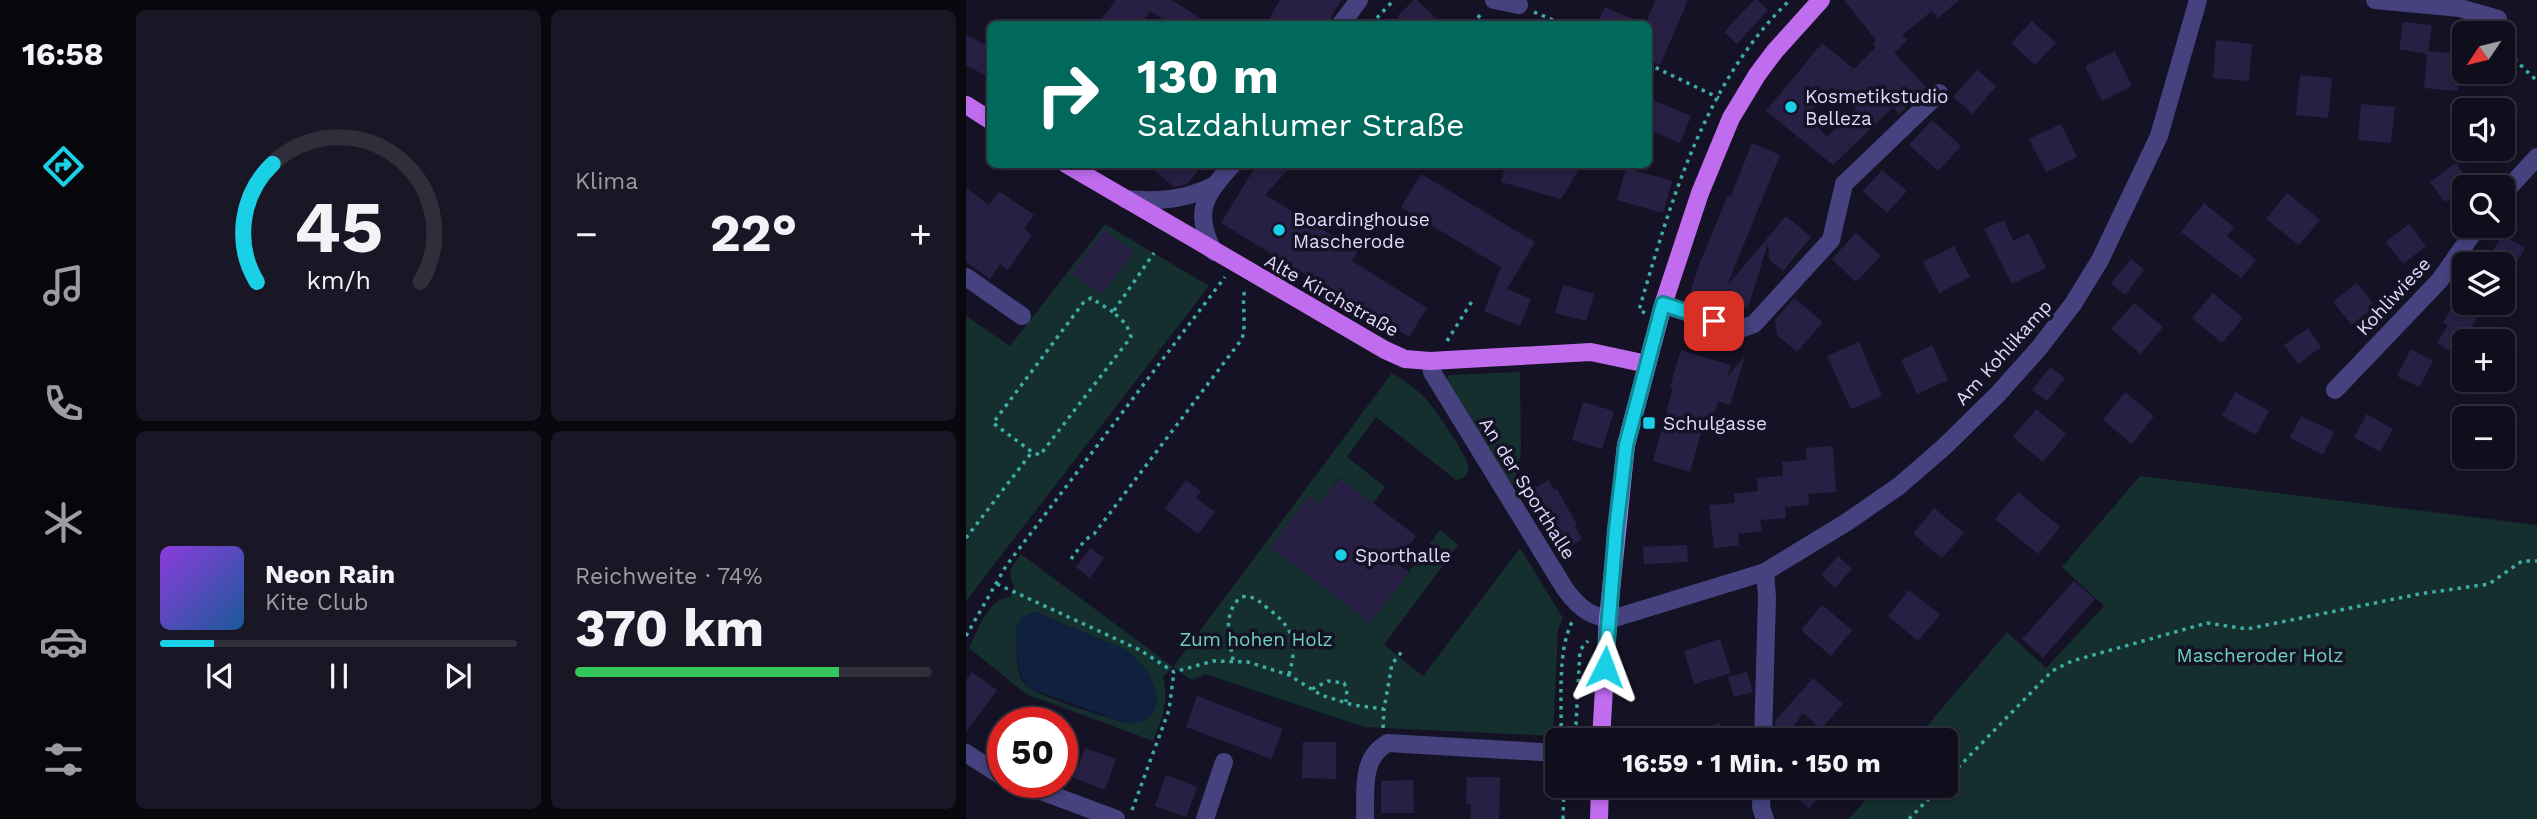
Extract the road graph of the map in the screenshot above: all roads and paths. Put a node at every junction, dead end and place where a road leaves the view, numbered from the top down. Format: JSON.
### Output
{"nodes":[{"id":1,"x":1359,"y":0,"type":"edge"},
{"id":2,"x":1394,"y":0,"type":"edge"},
{"id":3,"x":1494,"y":0,"type":"edge"},
{"id":4,"x":1821,"y":0,"type":"edge"},
{"id":5,"x":2198,"y":0,"type":"edge"},
{"id":6,"x":2375,"y":0,"type":"edge"},
{"id":7,"x":1520,"y":5,"type":"joint"},
{"id":8,"x":2498,"y":19,"type":"dead end"},
{"id":9,"x":1343,"y":21,"type":"edge"},
{"id":10,"x":1374,"y":21,"type":"edge"},
{"id":11,"x":1555,"y":21,"type":"edge"},
{"id":12,"x":2515,"y":60,"type":"edge"},
{"id":13,"x":1652,"y":66,"type":"edge"},
{"id":14,"x":2537,"y":81,"type":"edge"},
{"id":15,"x":1939,"y":93,"type":"dead end"},
{"id":16,"x":966,"y":105,"type":"edge"},
{"id":17,"x":987,"y":118,"type":"edge"},
{"id":18,"x":1731,"y":118,"type":"junction"},
{"id":19,"x":2537,"y":157,"type":"edge"},
{"id":20,"x":1073,"y":168,"type":"edge"},
{"id":21,"x":1229,"y":168,"type":"edge"},
{"id":22,"x":2515,"y":180,"type":"edge"},
{"id":23,"x":1213,"y":186,"type":"junction"},
{"id":24,"x":1124,"y":199,"type":"junction"},
{"id":25,"x":2470,"y":238,"type":"edge"},
{"id":26,"x":1214,"y":252,"type":"junction"},
{"id":27,"x":1154,"y":253,"type":"dead end"},
{"id":28,"x":1235,"y":264,"type":"junction"},
{"id":29,"x":1252,"y":274,"type":"junction"},
{"id":30,"x":966,"y":277,"type":"edge"},
{"id":31,"x":1474,"y":298,"type":"dead end"},
{"id":32,"x":1663,"y":304,"type":"junction"},
{"id":33,"x":1113,"y":312,"type":"junction"},
{"id":34,"x":1022,"y":316,"type":"dead end"},
{"id":35,"x":1437,"y":361,"type":"junction"},
{"id":36,"x":1647,"y":364,"type":"junction"},
{"id":37,"x":2335,"y":390,"type":"dead end"},
{"id":38,"x":1032,"y":452,"type":"junction"},
{"id":39,"x":966,"y":538,"type":"edge"},
{"id":40,"x":1071,"y":559,"type":"dead end"},
{"id":41,"x":2537,"y":561,"type":"edge"},
{"id":42,"x":1765,"y":572,"type":"junction"},
{"id":43,"x":997,"y":584,"type":"junction"},
{"id":44,"x":1580,"y":607,"type":"junction"},
{"id":45,"x":1608,"y":619,"type":"junction"},
{"id":46,"x":966,"y":636,"type":"edge"},
{"id":47,"x":1404,"y":649,"type":"dead end"},
{"id":48,"x":1233,"y":660,"type":"junction"},
{"id":49,"x":1174,"y":673,"type":"junction"},
{"id":50,"x":1289,"y":675,"type":"junction"},
{"id":51,"x":1312,"y":690,"type":"junction"},
{"id":52,"x":1346,"y":703,"type":"junction"},
{"id":53,"x":1560,"y":728,"type":"edge"},
{"id":54,"x":1574,"y":728,"type":"edge"},
{"id":55,"x":1602,"y":728,"type":"edge"},
{"id":56,"x":1763,"y":728,"type":"edge"},
{"id":57,"x":1545,"y":751,"type":"edge"},
{"id":58,"x":966,"y":753,"type":"edge"},
{"id":59,"x":1224,"y":762,"type":"dead end"},
{"id":60,"x":987,"y":767,"type":"edge"},
{"id":61,"x":1958,"y":768,"type":"edge"},
{"id":62,"x":1066,"y":798,"type":"edge"},
{"id":63,"x":1564,"y":798,"type":"edge"},
{"id":64,"x":1600,"y":798,"type":"edge"},
{"id":65,"x":1761,"y":798,"type":"edge"},
{"id":66,"x":1929,"y":798,"type":"edge"},
{"id":67,"x":1124,"y":817,"type":"edge"},
{"id":68,"x":1205,"y":819,"type":"edge"},
{"id":69,"x":1364,"y":819,"type":"edge"},
{"id":70,"x":1563,"y":819,"type":"edge"},
{"id":71,"x":1599,"y":819,"type":"edge"},
{"id":72,"x":1765,"y":819,"type":"edge"},
{"id":73,"x":1909,"y":819,"type":"edge"}],
"edges":[{"from":1,"to":9,"type":"street"},
{"from":2,"to":10,"type":"path"},
{"from":3,"to":7,"type":"street"},
{"from":4,"to":18,"type":"main road"},
{"from":5,"to":42,"type":"street","name":"Am Kohlikamp"},
{"from":6,"to":8,"type":"street"},
{"from":7,"to":11,"type":"path"},
{"from":12,"to":14,"type":"path"},
{"from":13,"to":18,"type":"path"},
{"from":15,"to":32,"type":"street"},
{"from":16,"to":17,"type":"main road"},
{"from":18,"to":32,"type":"main road"},
{"from":19,"to":22,"type":"street"},
{"from":20,"to":24,"type":"main road","name":"Alte Kirchstraße"},
{"from":21,"to":23,"type":"street"},
{"from":23,"to":24,"type":"street"},
{"from":23,"to":26,"type":"street"},
{"from":24,"to":26,"type":"main road","name":"Alte Kirchstraße"},
{"from":25,"to":37,"type":"street","name":"Kohliwiese"},
{"from":26,"to":28,"type":"main road","name":"Alte Kirchstraße"},
{"from":27,"to":33,"type":"path"},
{"from":28,"to":29,"type":"main road","name":"Alte Kirchstraße"},
{"from":28,"to":43,"type":"path"},
{"from":29,"to":35,"type":"main road","name":"Alte Kirchstraße"},
{"from":29,"to":40,"type":"path"},
{"from":30,"to":34,"type":"street"},
{"from":31,"to":35,"type":"path"},
{"from":32,"to":36,"type":"main road"},
{"from":33,"to":38,"type":"path"},
{"from":33,"to":38,"type":"path"},
{"from":35,"to":36,"type":"main road","name":"Alte Kirchstraße"},
{"from":35,"to":44,"type":"street","name":"An der Sporthalle"},
{"from":36,"to":45,"type":"main road"},
{"from":38,"to":39,"type":"path"},
{"from":41,"to":61,"type":"path"},
{"from":42,"to":45,"type":"street","name":"Am Kohlikamp"},
{"from":42,"to":56,"type":"street"},
{"from":43,"to":46,"type":"path"},
{"from":43,"to":49,"type":"path"},
{"from":44,"to":45,"type":"street","name":"An der Sporthalle"},
{"from":44,"to":53,"type":"path"},
{"from":45,"to":54,"type":"path"},
{"from":45,"to":55,"type":"main road"},
{"from":47,"to":52,"type":"path"},
{"from":48,"to":49,"type":"path"},
{"from":48,"to":50,"type":"path"},
{"from":48,"to":50,"type":"path"},
{"from":49,"to":67,"type":"path"},
{"from":50,"to":51,"type":"path"},
{"from":51,"to":52,"type":"path"},
{"from":51,"to":52,"type":"path"},
{"from":57,"to":69,"type":"street"},
{"from":58,"to":60,"type":"street"},
{"from":59,"to":68,"type":"street"},
{"from":62,"to":67,"type":"street"},
{"from":63,"to":70,"type":"path"},
{"from":64,"to":71,"type":"main road"},
{"from":65,"to":72,"type":"street"},
{"from":66,"to":73,"type":"path"}]}
